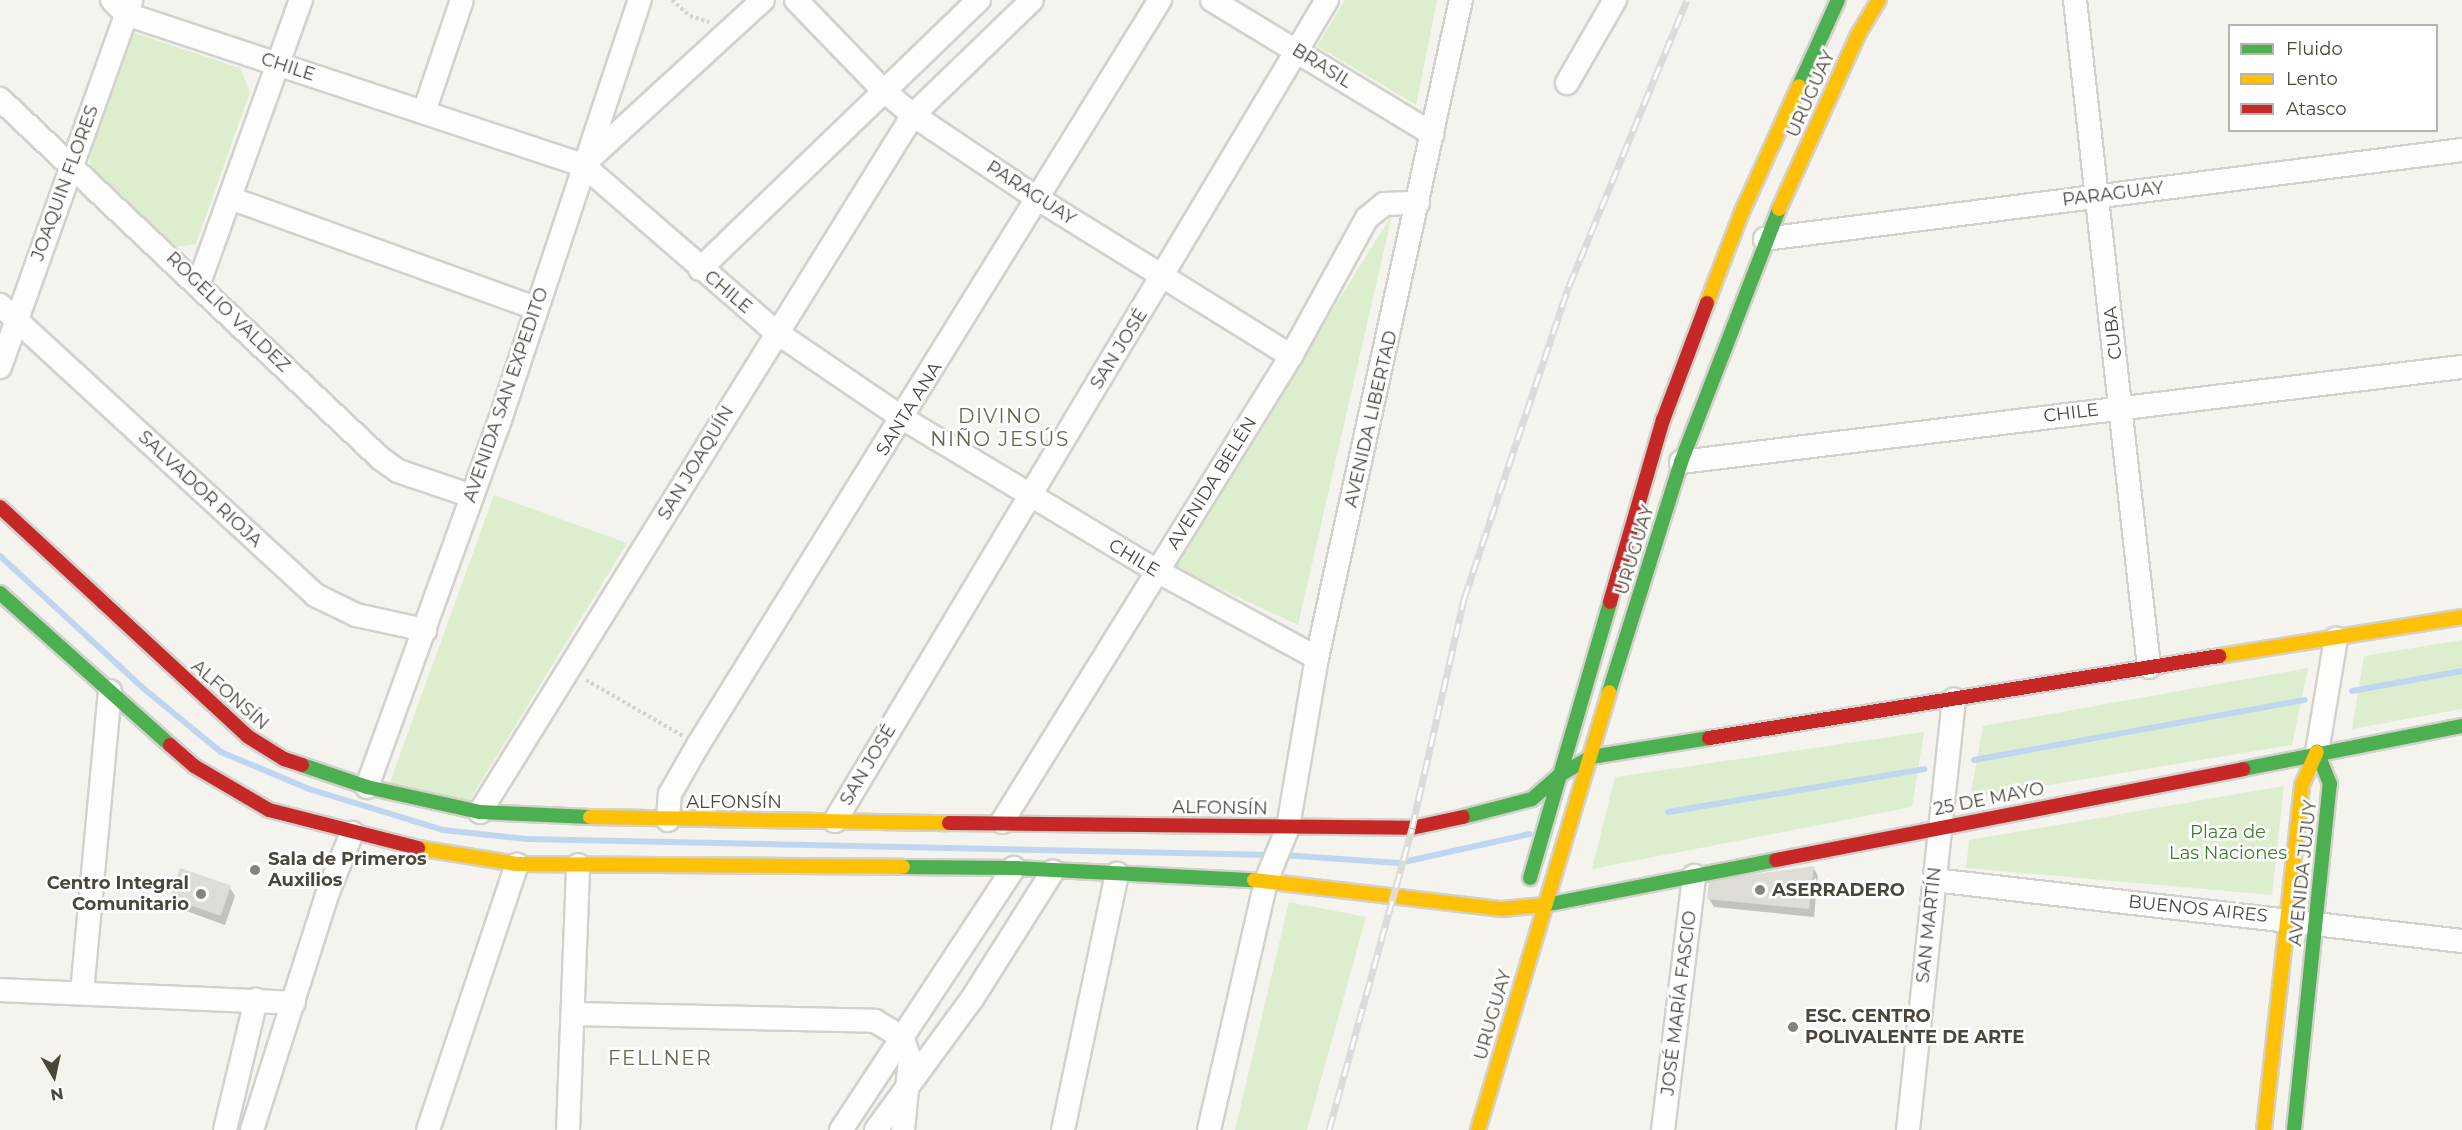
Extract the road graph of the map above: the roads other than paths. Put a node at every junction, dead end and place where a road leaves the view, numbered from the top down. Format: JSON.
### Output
{"nodes":[{"id":1,"x":301,"y":0,"type":"edge"},
{"id":2,"x":462,"y":0,"type":"edge"},
{"id":3,"x":640,"y":0,"type":"edge"},
{"id":4,"x":763,"y":0,"type":"edge"},
{"id":5,"x":796,"y":0,"type":"edge"},
{"id":6,"x":979,"y":0,"type":"edge"},
{"id":7,"x":1032,"y":0,"type":"edge"},
{"id":8,"x":1160,"y":0,"type":"edge"},
{"id":9,"x":1212,"y":0,"type":"edge"},
{"id":10,"x":1327,"y":0,"type":"edge"},
{"id":11,"x":1461,"y":0,"type":"edge"},
{"id":12,"x":1615,"y":0,"type":"edge"},
{"id":13,"x":1838,"y":0,"type":"edge"},
{"id":14,"x":1880,"y":0,"type":"edge"},
{"id":15,"x":2075,"y":0,"type":"edge"},
{"id":16,"x":123,"y":5,"type":"edge"},
{"id":17,"x":1297,"y":50,"type":"junction"},
{"id":18,"x":277,"y":64,"type":"junction"},
{"id":19,"x":1567,"y":83,"type":"dead end"},
{"id":20,"x":883,"y":90,"type":"junction"},
{"id":21,"x":0,"y":99,"type":"edge"},
{"id":22,"x":424,"y":112,"type":"junction"},
{"id":23,"x":913,"y":114,"type":"junction"},
{"id":24,"x":1432,"y":134,"type":"junction"},
{"id":25,"x":2462,"y":150,"type":"edge"},
{"id":26,"x":72,"y":164,"type":"junction"},
{"id":27,"x":583,"y":165,"type":"junction"},
{"id":28,"x":2099,"y":195,"type":"junction"},
{"id":29,"x":230,"y":198,"type":"junction"},
{"id":30,"x":1038,"y":199,"type":"junction"},
{"id":31,"x":1418,"y":203,"type":"junction"},
{"id":32,"x":1765,"y":239,"type":"junction"},
{"id":33,"x":700,"y":269,"type":"junction"},
{"id":34,"x":1164,"y":276,"type":"junction"},
{"id":35,"x":198,"y":283,"type":"junction"},
{"id":36,"x":536,"y":309,"type":"junction"},
{"id":37,"x":8,"y":313,"type":"edge"},
{"id":38,"x":776,"y":332,"type":"junction"},
{"id":39,"x":1291,"y":356,"type":"junction"},
{"id":40,"x":0,"y":367,"type":"edge"},
{"id":41,"x":2462,"y":367,"type":"edge"},
{"id":42,"x":2121,"y":407,"type":"junction"},
{"id":43,"x":904,"y":418,"type":"junction"},
{"id":44,"x":1681,"y":462,"type":"junction"},
{"id":45,"x":1029,"y":494,"type":"junction"},
{"id":46,"x":472,"y":496,"type":"junction"},
{"id":47,"x":0,"y":507,"type":"edge"},
{"id":48,"x":1157,"y":572,"type":"junction"},
{"id":49,"x":0,"y":592,"type":"edge"},
{"id":50,"x":2462,"y":617,"type":"edge"},
{"id":51,"x":424,"y":630,"type":"junction"},
{"id":52,"x":2336,"y":639,"type":"junction"},
{"id":53,"x":1317,"y":658,"type":"junction"},
{"id":54,"x":2149,"y":667,"type":"junction"},
{"id":55,"x":110,"y":691,"type":"junction"},
{"id":56,"x":1954,"y":699,"type":"junction"},
{"id":57,"x":2462,"y":726,"type":"edge"},
{"id":58,"x":2317,"y":752,"type":"junction"},
{"id":59,"x":1591,"y":757,"type":"junction"},
{"id":60,"x":1558,"y":776,"type":"junction"},
{"id":61,"x":367,"y":787,"type":"junction"},
{"id":62,"x":480,"y":812,"type":"junction"},
{"id":63,"x":668,"y":820,"type":"junction"},
{"id":64,"x":835,"y":821,"type":"junction"},
{"id":65,"x":1002,"y":822,"type":"junction"},
{"id":66,"x":1940,"y":827,"type":"junction"},
{"id":67,"x":352,"y":832,"type":"junction"},
{"id":68,"x":1286,"y":833,"type":"junction"},
{"id":69,"x":517,"y":864,"type":"junction"},
{"id":70,"x":578,"y":865,"type":"junction"},
{"id":71,"x":1014,"y":868,"type":"junction"},
{"id":72,"x":1053,"y":871,"type":"junction"},
{"id":73,"x":1270,"y":873,"type":"junction"},
{"id":74,"x":1117,"y":874,"type":"junction"},
{"id":75,"x":1694,"y":876,"type":"junction"},
{"id":76,"x":1934,"y":880,"type":"junction"},
{"id":77,"x":1543,"y":905,"type":"junction"},
{"id":78,"x":1521,"y":913,"type":"junction"},
{"id":79,"x":2286,"y":919,"type":"junction"},
{"id":80,"x":2316,"y":922,"type":"junction"},
{"id":81,"x":2462,"y":940,"type":"edge"},
{"id":82,"x":0,"y":990,"type":"edge"},
{"id":83,"x":82,"y":992,"type":"junction"},
{"id":84,"x":256,"y":1000,"type":"junction"},
{"id":85,"x":294,"y":1003,"type":"junction"},
{"id":86,"x":573,"y":1014,"type":"junction"},
{"id":87,"x":902,"y":1037,"type":"junction"},
{"id":88,"x":910,"y":1086,"type":"junction"},
{"id":89,"x":225,"y":1130,"type":"edge"},
{"id":90,"x":252,"y":1130,"type":"edge"},
{"id":91,"x":428,"y":1130,"type":"edge"},
{"id":92,"x":568,"y":1130,"type":"edge"},
{"id":93,"x":842,"y":1130,"type":"edge"},
{"id":94,"x":876,"y":1130,"type":"edge"},
{"id":95,"x":903,"y":1130,"type":"edge"},
{"id":96,"x":1063,"y":1130,"type":"edge"},
{"id":97,"x":1209,"y":1130,"type":"edge"},
{"id":98,"x":1479,"y":1130,"type":"edge"},
{"id":99,"x":1663,"y":1130,"type":"edge"},
{"id":100,"x":1908,"y":1130,"type":"edge"},
{"id":101,"x":2264,"y":1130,"type":"edge"},
{"id":102,"x":2294,"y":1130,"type":"edge"}],
"edges":[{"from":1,"to":18,"type":"street"},
{"from":2,"to":22,"type":"street"},
{"from":3,"to":27,"type":"street","name":"AVENIDA SAN EXPEDITO"},
{"from":4,"to":27,"type":"street"},
{"from":5,"to":20,"type":"street","name":"PARAGUAY"},
{"from":6,"to":20,"type":"street"},
{"from":7,"to":23,"type":"street","name":"SAN JOAQUÍN"},
{"from":8,"to":30,"type":"street","name":"SANTA ANA"},
{"from":9,"to":17,"type":"street","name":"BRASIL"},
{"from":10,"to":17,"type":"street","name":"SAN JOSÉ"},
{"from":11,"to":24,"type":"street","name":"AVENIDA LIBERTAD"},
{"from":12,"to":19,"type":"street"},
{"from":13,"to":60,"type":"street","name":"URUGUAY"},
{"from":14,"to":32,"type":"street","name":"URUGUAY"},
{"from":15,"to":28,"type":"street","name":"CUBA"},
{"from":16,"to":18,"type":"street","name":"CHILE"},
{"from":16,"to":26,"type":"street","name":"JOAQUIN FLORES"},
{"from":17,"to":24,"type":"street","name":"BRASIL"},
{"from":17,"to":34,"type":"street","name":"SAN JOSÉ"},
{"from":18,"to":22,"type":"street","name":"CHILE"},
{"from":18,"to":29,"type":"street"},
{"from":20,"to":23,"type":"street","name":"PARAGUAY"},
{"from":20,"to":33,"type":"street"},
{"from":21,"to":26,"type":"street","name":"ROGELIO VALDEZ"},
{"from":22,"to":27,"type":"street","name":"CHILE"},
{"from":23,"to":30,"type":"street","name":"PARAGUAY"},
{"from":23,"to":38,"type":"street","name":"SAN JOAQUÍN"},
{"from":24,"to":31,"type":"street","name":"AVENIDA LIBERTAD"},
{"from":25,"to":28,"type":"street","name":"PARAGUAY"},
{"from":26,"to":35,"type":"street","name":"ROGELIO VALDEZ"},
{"from":26,"to":37,"type":"street","name":"JOAQUIN FLORES"},
{"from":27,"to":33,"type":"street","name":"CHILE"},
{"from":27,"to":36,"type":"street","name":"AVENIDA SAN EXPEDITO"},
{"from":28,"to":32,"type":"street","name":"PARAGUAY"},
{"from":28,"to":42,"type":"street","name":"CUBA"},
{"from":29,"to":35,"type":"street"},
{"from":29,"to":36,"type":"street"},
{"from":30,"to":34,"type":"street","name":"PARAGUAY"},
{"from":30,"to":43,"type":"street","name":"SANTA ANA"},
{"from":31,"to":39,"type":"street","name":"AVENIDA BELÉN"},
{"from":31,"to":53,"type":"street","name":"AVENIDA LIBERTAD"},
{"from":32,"to":44,"type":"street","name":"URUGUAY"},
{"from":33,"to":38,"type":"street","name":"CHILE"},
{"from":34,"to":39,"type":"street","name":"PARAGUAY"},
{"from":34,"to":45,"type":"street","name":"SAN JOSÉ"},
{"from":35,"to":46,"type":"street","name":"ROGELIO VALDEZ"},
{"from":36,"to":46,"type":"street","name":"AVENIDA SAN EXPEDITO"},
{"from":37,"to":40,"type":"street","name":"JOAQUIN FLORES"},
{"from":37,"to":51,"type":"street","name":"SALVADOR RIOJA"},
{"from":38,"to":43,"type":"street","name":"CHILE"},
{"from":38,"to":62,"type":"street","name":"SAN JOAQUÍN"},
{"from":39,"to":48,"type":"street","name":"AVENIDA BELÉN"},
{"from":41,"to":42,"type":"street","name":"CHILE"},
{"from":42,"to":44,"type":"street","name":"CHILE"},
{"from":42,"to":54,"type":"street","name":"CUBA"},
{"from":43,"to":45,"type":"street","name":"CHILE"},
{"from":43,"to":63,"type":"street","name":"SANTA ANA"},
{"from":44,"to":59,"type":"street","name":"URUGUAY"},
{"from":45,"to":48,"type":"street","name":"CHILE"},
{"from":45,"to":64,"type":"street","name":"SAN JOSÉ"},
{"from":46,"to":51,"type":"street","name":"AVENIDA SAN EXPEDITO"},
{"from":47,"to":61,"type":"street","name":"ALFONSÍN"},
{"from":48,"to":53,"type":"street","name":"CHILE"},
{"from":48,"to":65,"type":"street","name":"AVENIDA BELÉN"},
{"from":49,"to":55,"type":"street"},
{"from":50,"to":52,"type":"street"},
{"from":51,"to":61,"type":"street","name":"AVENIDA SAN EXPEDITO"},
{"from":52,"to":54,"type":"street"},
{"from":52,"to":58,"type":"street"},
{"from":53,"to":68,"type":"street","name":"AVENIDA LIBERTAD"},
{"from":54,"to":56,"type":"street"},
{"from":55,"to":67,"type":"street"},
{"from":55,"to":83,"type":"street"},
{"from":56,"to":59,"type":"street"},
{"from":56,"to":66,"type":"street","name":"SAN MARTÍN"},
{"from":57,"to":58,"type":"street","name":"25 DE MAYO"},
{"from":58,"to":66,"type":"street","name":"25 DE MAYO"},
{"from":58,"to":79,"type":"street","name":"AVENIDA JUJUY"},
{"from":58,"to":80,"type":"street","name":"AVENIDA JUJUY"},
{"from":59,"to":60,"type":"street"},
{"from":59,"to":77,"type":"street","name":"URUGUAY"},
{"from":60,"to":68,"type":"street","name":"ALFONSÍN"},
{"from":60,"to":78,"type":"street","name":"URUGUAY"},
{"from":61,"to":62,"type":"street","name":"ALFONSÍN"},
{"from":62,"to":63,"type":"street","name":"ALFONSÍN"},
{"from":63,"to":64,"type":"street","name":"ALFONSÍN"},
{"from":64,"to":65,"type":"street","name":"ALFONSÍN"},
{"from":65,"to":68,"type":"street","name":"ALFONSÍN"},
{"from":66,"to":75,"type":"street","name":"25 DE MAYO"},
{"from":66,"to":76,"type":"street","name":"SAN MARTÍN"},
{"from":67,"to":69,"type":"street"},
{"from":67,"to":85,"type":"street"},
{"from":68,"to":73,"type":"street","name":"AVENIDA LIBERTAD"},
{"from":69,"to":70,"type":"street"},
{"from":69,"to":91,"type":"street"},
{"from":70,"to":71,"type":"street"},
{"from":70,"to":86,"type":"street"},
{"from":71,"to":72,"type":"street"},
{"from":71,"to":87,"type":"street"},
{"from":72,"to":74,"type":"street"},
{"from":72,"to":88,"type":"street"},
{"from":73,"to":74,"type":"street"},
{"from":73,"to":78,"type":"street"},
{"from":73,"to":97,"type":"street","name":"AVENIDA LIBERTAD"},
{"from":74,"to":96,"type":"street"},
{"from":75,"to":77,"type":"street","name":"25 DE MAYO"},
{"from":75,"to":99,"type":"street","name":"JOSÉ MARÍA FASCIO"},
{"from":76,"to":79,"type":"street","name":"BUENOS AIRES"},
{"from":76,"to":100,"type":"street","name":"SAN MARTÍN"},
{"from":77,"to":78,"type":"street","name":"25 DE MAYO"},
{"from":77,"to":98,"type":"street","name":"URUGUAY"},
{"from":79,"to":80,"type":"street","name":"BUENOS AIRES"},
{"from":79,"to":101,"type":"street","name":"AVENIDA JUJUY"},
{"from":80,"to":81,"type":"street","name":"BUENOS AIRES"},
{"from":80,"to":102,"type":"street","name":"AVENIDA JUJUY"},
{"from":82,"to":83,"type":"street"},
{"from":83,"to":84,"type":"street"},
{"from":84,"to":85,"type":"street"},
{"from":84,"to":89,"type":"street"},
{"from":85,"to":90,"type":"street"},
{"from":86,"to":87,"type":"street"},
{"from":86,"to":92,"type":"street"},
{"from":87,"to":88,"type":"street"},
{"from":87,"to":93,"type":"street"},
{"from":88,"to":94,"type":"street"},
{"from":88,"to":95,"type":"street"}]}
